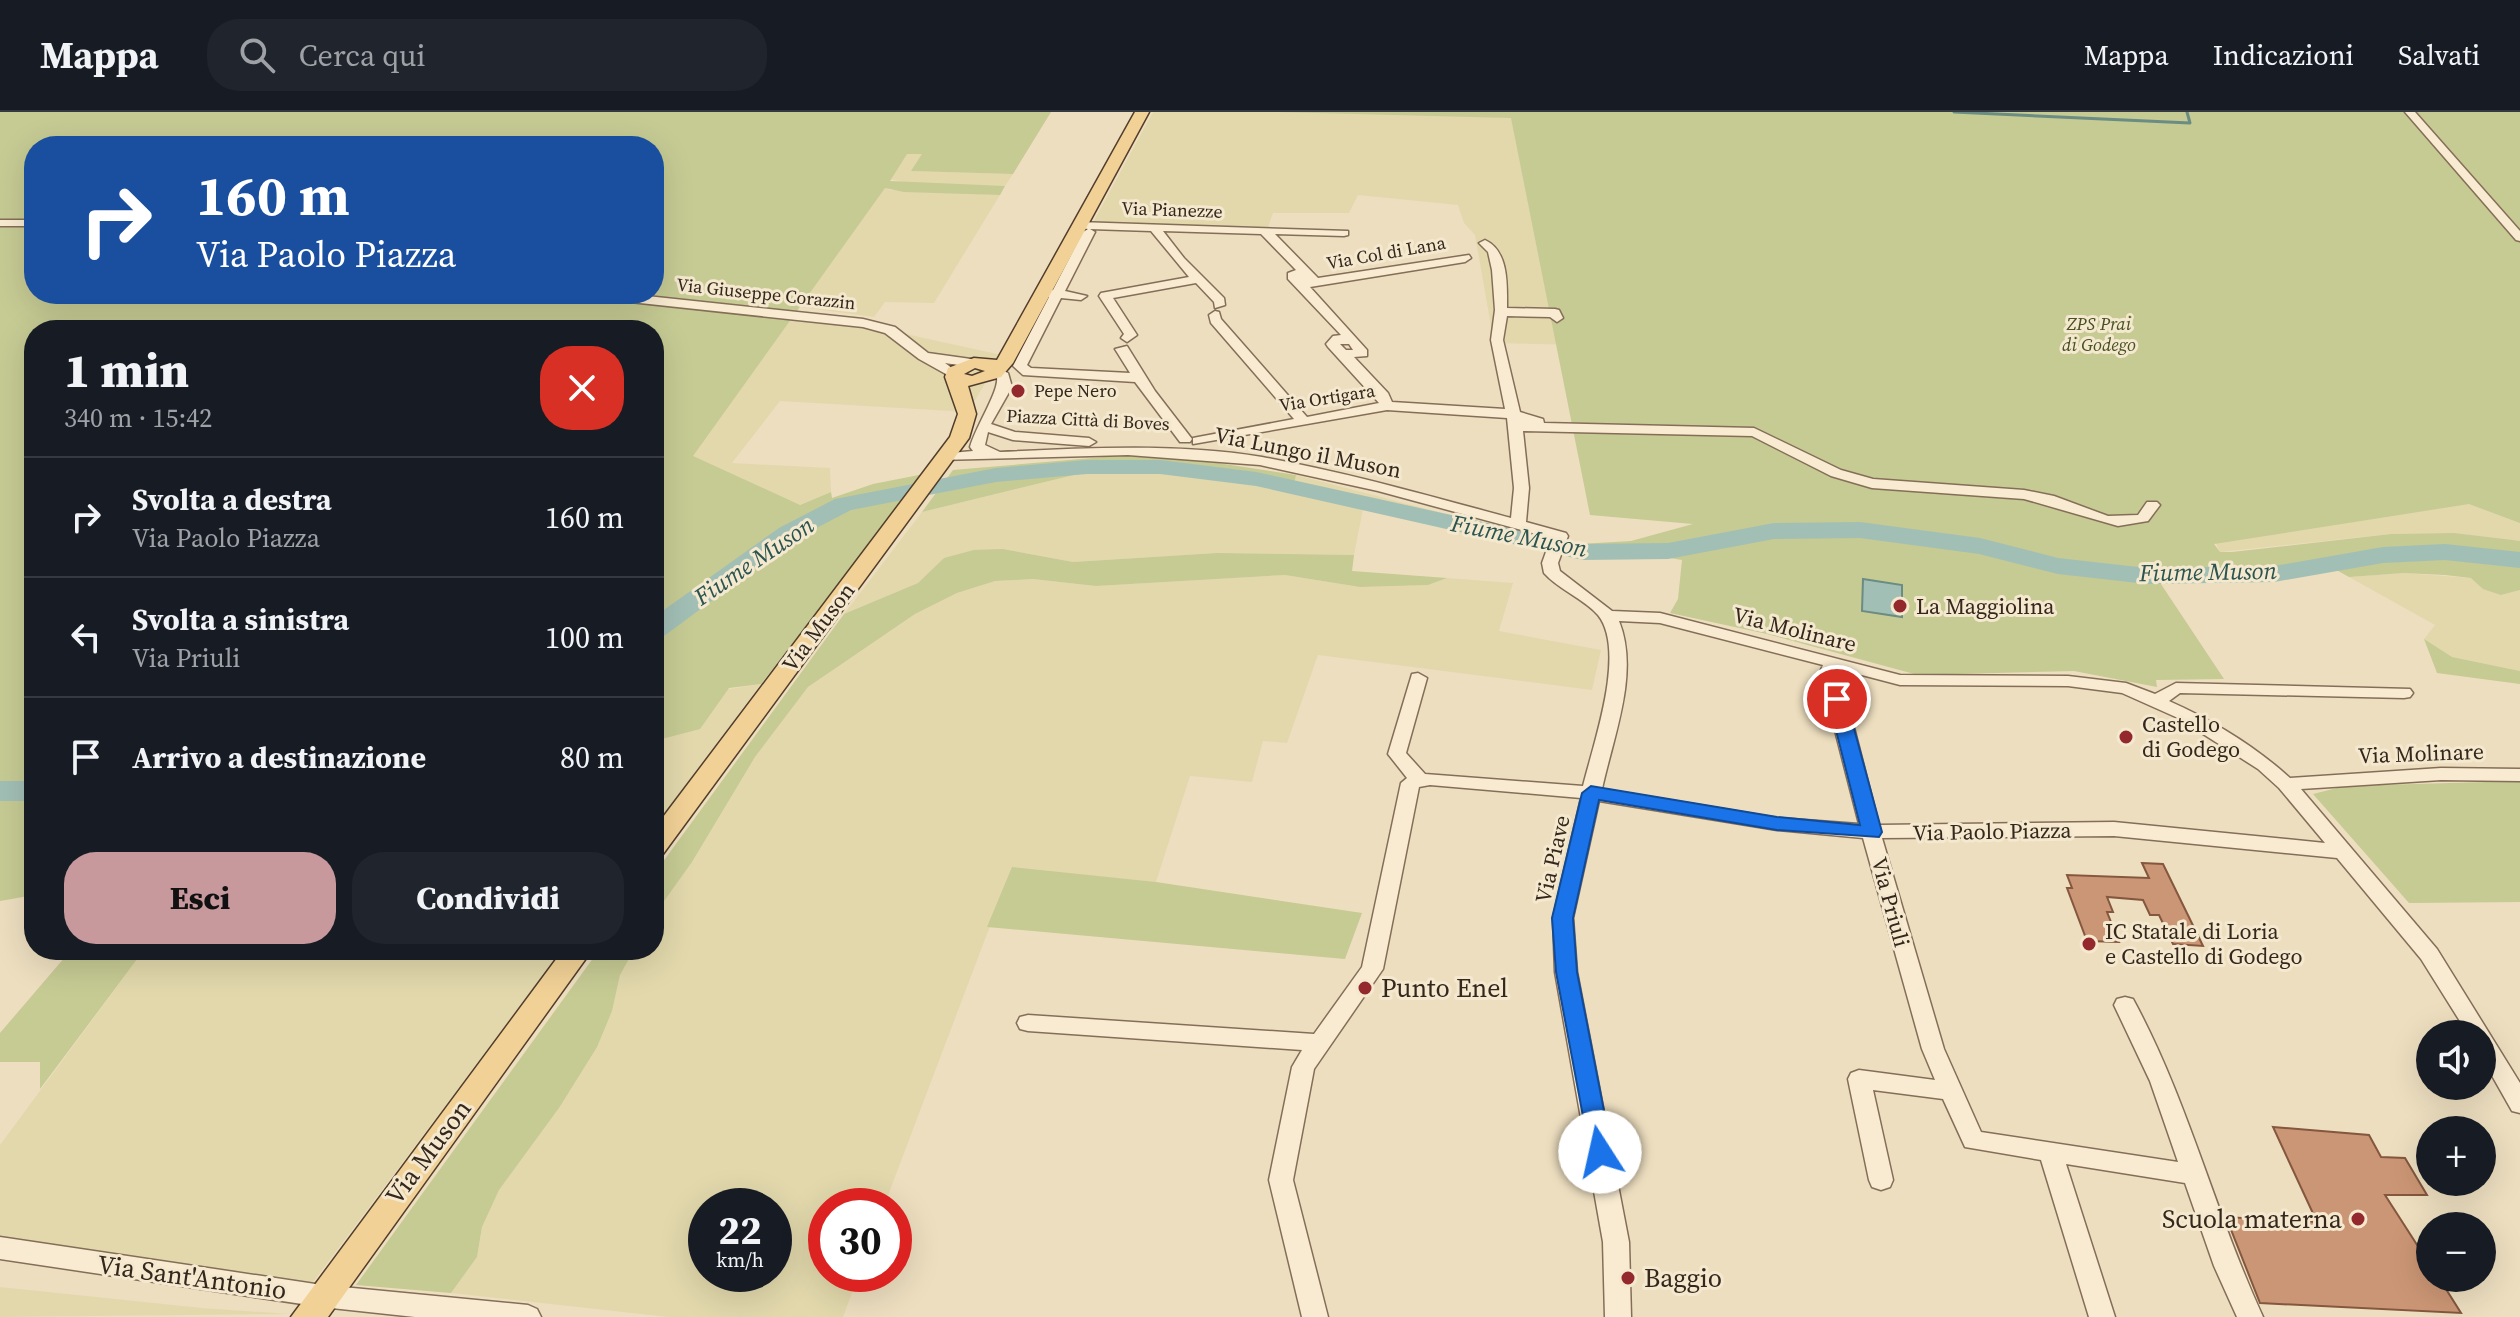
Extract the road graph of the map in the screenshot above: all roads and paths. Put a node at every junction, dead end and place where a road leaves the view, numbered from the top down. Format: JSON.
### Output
{"nodes":[{"id":1,"x":1142,"y":112,"type":"edge"},
{"id":2,"x":2410,"y":112,"type":"edge"},
{"id":3,"x":0,"y":223,"type":"edge"},
{"id":4,"x":24,"y":223,"type":"edge"},
{"id":5,"x":1155,"y":228,"type":"junction"},
{"id":6,"x":1084,"y":229,"type":"junction"},
{"id":7,"x":1265,"y":231,"type":"junction"},
{"id":8,"x":1344,"y":233,"type":"dead end"},
{"id":9,"x":2520,"y":238,"type":"edge"},
{"id":10,"x":1485,"y":243,"type":"dead end"},
{"id":11,"x":1465,"y":258,"type":"dead end"},
{"id":12,"x":1200,"y":279,"type":"junction"},
{"id":13,"x":1304,"y":279,"type":"junction"},
{"id":14,"x":1050,"y":294,"type":"junction"},
{"id":15,"x":1104,"y":298,"type":"junction"},
{"id":16,"x":664,"y":302,"type":"edge"},
{"id":17,"x":1501,"y":312,"type":"junction"},
{"id":18,"x":1557,"y":318,"type":"dead end"},
{"id":19,"x":1346,"y":337,"type":"junction"},
{"id":20,"x":924,"y":356,"type":"junction"},
{"id":21,"x":1350,"y":357,"type":"junction"},
{"id":22,"x":982,"y":371,"type":"junction"},
{"id":23,"x":955,"y":377,"type":"junction"},
{"id":24,"x":1139,"y":378,"type":"junction"},
{"id":25,"x":966,"y":400,"type":"junction"},
{"id":26,"x":1387,"y":406,"type":"junction"},
{"id":27,"x":1302,"y":420,"type":"junction"},
{"id":28,"x":1513,"y":421,"type":"junction"},
{"id":29,"x":983,"y":426,"type":"junction"},
{"id":30,"x":1187,"y":441,"type":"junction"},
{"id":31,"x":990,"y":454,"type":"junction"},
{"id":32,"x":938,"y":464,"type":"junction"},
{"id":33,"x":2152,"y":505,"type":"dead end"},
{"id":34,"x":1518,"y":523,"type":"junction"},
{"id":35,"x":1611,"y":616,"type":"junction"},
{"id":36,"x":1833,"y":663,"type":"junction"},
{"id":37,"x":1418,"y":678,"type":"dead end"},
{"id":38,"x":2404,"y":693,"type":"dead end"},
{"id":39,"x":2158,"y":700,"type":"junction"},
{"id":40,"x":2520,"y":775,"type":"edge"},
{"id":41,"x":1419,"y":779,"type":"junction"},
{"id":42,"x":2286,"y":784,"type":"junction"},
{"id":43,"x":1591,"y":793,"type":"junction"},
{"id":44,"x":1872,"y":832,"type":"junction"},
{"id":45,"x":664,"y":835,"type":"edge"},
{"id":46,"x":2346,"y":852,"type":"junction"},
{"id":47,"x":571,"y":960,"type":"edge"},
{"id":48,"x":2125,"y":1005,"type":"dead end"},
{"id":49,"x":2471,"y":1020,"type":"edge"},
{"id":50,"x":1028,"y":1023,"type":"dead end"},
{"id":51,"x":1320,"y":1043,"type":"junction"},
{"id":52,"x":2496,"y":1062,"type":"edge"},
{"id":53,"x":1952,"y":1091,"type":"junction"},
{"id":54,"x":2520,"y":1104,"type":"edge"},
{"id":55,"x":2050,"y":1151,"type":"junction"},
{"id":56,"x":2194,"y":1174,"type":"junction"},
{"id":57,"x":1881,"y":1180,"type":"dead end"},
{"id":58,"x":0,"y":1248,"type":"edge"},
{"id":59,"x":315,"y":1306,"type":"edge"},
{"id":60,"x":528,"y":1317,"type":"edge"},
{"id":61,"x":1315,"y":1317,"type":"edge"},
{"id":62,"x":1618,"y":1317,"type":"edge"},
{"id":63,"x":2102,"y":1317,"type":"edge"},
{"id":64,"x":2250,"y":1317,"type":"edge"}],
"edges":[{"from":1,"to":6,"type":"main road","name":"Via Muson"},
{"from":2,"to":9,"type":"street"},
{"from":3,"to":4,"type":"street"},
{"from":5,"to":6,"type":"street","name":"Via Pianezze"},
{"from":5,"to":7,"type":"street","name":"Via Pianezze"},
{"from":5,"to":12,"type":"street"},
{"from":6,"to":14,"type":"main road","name":"Via Muson"},
{"from":7,"to":8,"type":"street","name":"Via Pianezze"},
{"from":7,"to":13,"type":"street"},
{"from":10,"to":17,"type":"street"},
{"from":11,"to":13,"type":"street","name":"Via Col di Lana"},
{"from":12,"to":15,"type":"street"},
{"from":12,"to":27,"type":"street"},
{"from":13,"to":19,"type":"street","name":"Via Col di Lana"},
{"from":14,"to":15,"type":"street"},
{"from":14,"to":22,"type":"main road","name":"Via Muson"},
{"from":14,"to":24,"type":"street"},
{"from":15,"to":24,"type":"street"},
{"from":16,"to":20,"type":"street","name":"Via Giuseppe Corazzin"},
{"from":17,"to":18,"type":"street"},
{"from":17,"to":28,"type":"street"},
{"from":19,"to":21,"type":"street"},
{"from":19,"to":21,"type":"street","name":"Via Col di Lana"},
{"from":20,"to":22,"type":"street","name":"Via Giuseppe Corazzin"},
{"from":20,"to":23,"type":"street","name":"Via Giuseppe Corazzin"},
{"from":21,"to":26,"type":"street","name":"Via Col di Lana"},
{"from":22,"to":23,"type":"main road","name":"Via Muson"},
{"from":22,"to":25,"type":"main road","name":"Via Muson"},
{"from":22,"to":29,"type":"street","name":"Piazza Città di Boves"},
{"from":23,"to":25,"type":"main road"},
{"from":24,"to":30,"type":"street"},
{"from":25,"to":32,"type":"main road","name":"Via Muson"},
{"from":26,"to":27,"type":"street","name":"Via Ortigara"},
{"from":26,"to":28,"type":"street","name":"Via Ortigara"},
{"from":27,"to":30,"type":"street","name":"Via Ortigara"},
{"from":28,"to":33,"type":"street"},
{"from":28,"to":34,"type":"street"},
{"from":29,"to":30,"type":"street","name":"Piazza Città di Boves"},
{"from":29,"to":31,"type":"street"},
{"from":31,"to":32,"type":"street","name":"Via Lungo il Muson"},
{"from":31,"to":34,"type":"street","name":"Via Lungo il Muson"},
{"from":32,"to":45,"type":"main road","name":"Via Muson"},
{"from":34,"to":35,"type":"street","name":"Via Lungo il Muson"},
{"from":35,"to":36,"type":"street","name":"Via Molinare"},
{"from":35,"to":43,"type":"street","name":"Via Piave"},
{"from":36,"to":39,"type":"street","name":"Via Molinare"},
{"from":36,"to":44,"type":"street","name":"Via Priuli"},
{"from":37,"to":41,"type":"street"},
{"from":38,"to":39,"type":"street"},
{"from":39,"to":42,"type":"street","name":"Via Molinare"},
{"from":40,"to":42,"type":"street","name":"Via Molinare"},
{"from":41,"to":43,"type":"street","name":"Via Paolo Piazza"},
{"from":41,"to":51,"type":"street"},
{"from":42,"to":46,"type":"street"},
{"from":43,"to":44,"type":"street","name":"Via Paolo Piazza"},
{"from":43,"to":62,"type":"street","name":"Via Piave"},
{"from":44,"to":46,"type":"street","name":"Via Paolo Piazza"},
{"from":44,"to":53,"type":"street","name":"Via Priuli"},
{"from":46,"to":49,"type":"street"},
{"from":47,"to":59,"type":"main road","name":"Via Muson"},
{"from":48,"to":56,"type":"street"},
{"from":50,"to":51,"type":"street"},
{"from":51,"to":61,"type":"street"},
{"from":52,"to":54,"type":"street"},
{"from":53,"to":55,"type":"street","name":"Via Priuli"},
{"from":53,"to":57,"type":"street"},
{"from":55,"to":56,"type":"street","name":"Via Priuli"},
{"from":55,"to":63,"type":"street"},
{"from":56,"to":64,"type":"street"},
{"from":58,"to":59,"type":"street","name":"Via Sant'Antonio"},
{"from":59,"to":60,"type":"street","name":"Via Sant'Antonio"}]}
